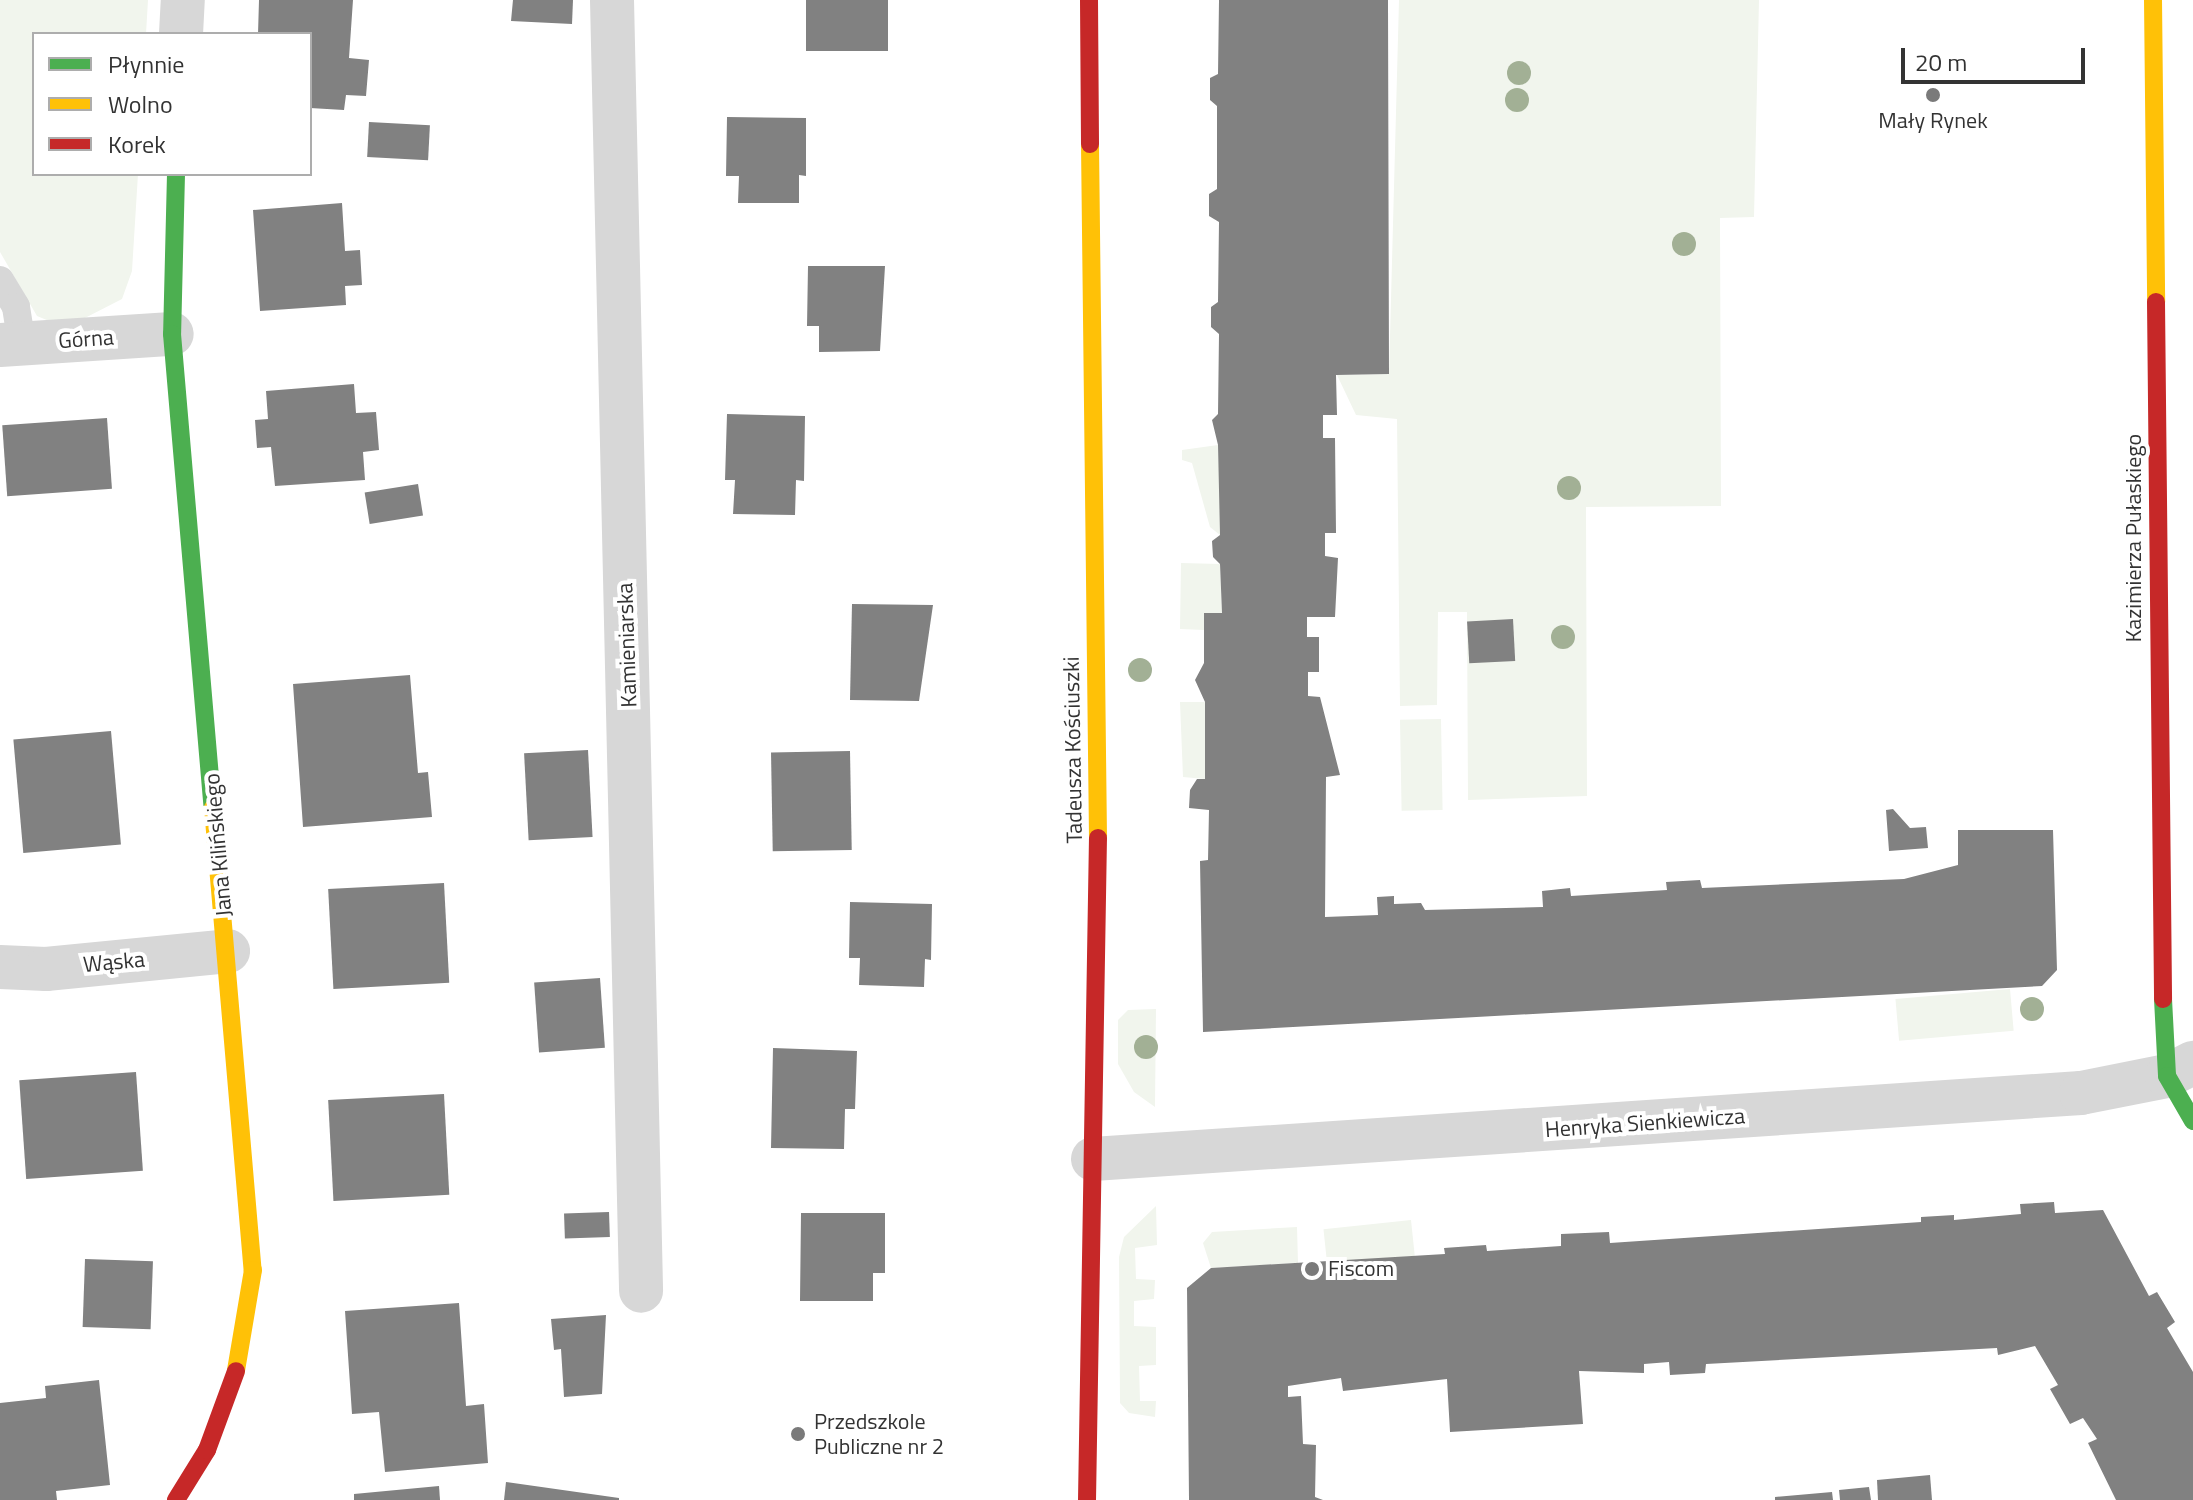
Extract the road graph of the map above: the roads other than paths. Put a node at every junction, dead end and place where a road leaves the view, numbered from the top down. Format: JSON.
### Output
{"nodes":[{"id":1,"x":183,"y":0,"type":"edge"},
{"id":2,"x":612,"y":0,"type":"edge"},
{"id":3,"x":1089,"y":0,"type":"edge"},
{"id":4,"x":2153,"y":0,"type":"edge"},
{"id":5,"x":181,"y":32,"type":"edge"},
{"id":6,"x":176,"y":176,"type":"edge"},
{"id":7,"x":0,"y":280,"type":"edge"},
{"id":8,"x":172,"y":334,"type":"junction"},
{"id":9,"x":11,"y":344,"type":"edge"},
{"id":10,"x":228,"y":951,"type":"junction"},
{"id":11,"x":0,"y":967,"type":"edge"},
{"id":12,"x":2180,"y":1069,"type":"edge"},
{"id":13,"x":2193,"y":1121,"type":"edge"},
{"id":14,"x":1093,"y":1159,"type":"junction"},
{"id":15,"x":641,"y":1291,"type":"dead end"},
{"id":16,"x":176,"y":1500,"type":"edge"},
{"id":17,"x":1087,"y":1500,"type":"edge"}],
"edges":[{"from":1,"to":5,"type":"street"},
{"from":2,"to":15,"type":"street","name":"Kamieniarska"},
{"from":3,"to":14,"type":"street","name":"Tadeusza Kościuszki"},
{"from":4,"to":12,"type":"street","name":"Kazimierza Pułaskiego"},
{"from":6,"to":8,"type":"street","name":"Jana Kilińskiego"},
{"from":7,"to":9,"type":"lane"},
{"from":8,"to":9,"type":"street","name":"Górna"},
{"from":8,"to":10,"type":"street","name":"Jana Kilińskiego"},
{"from":10,"to":11,"type":"street","name":"Wąska"},
{"from":10,"to":16,"type":"street","name":"Jana Kilińskiego"},
{"from":12,"to":13,"type":"street"},
{"from":12,"to":14,"type":"street","name":"Henryka Sienkiewicza"},
{"from":14,"to":17,"type":"street","name":"Tadeusza Kościuszki"}]}
